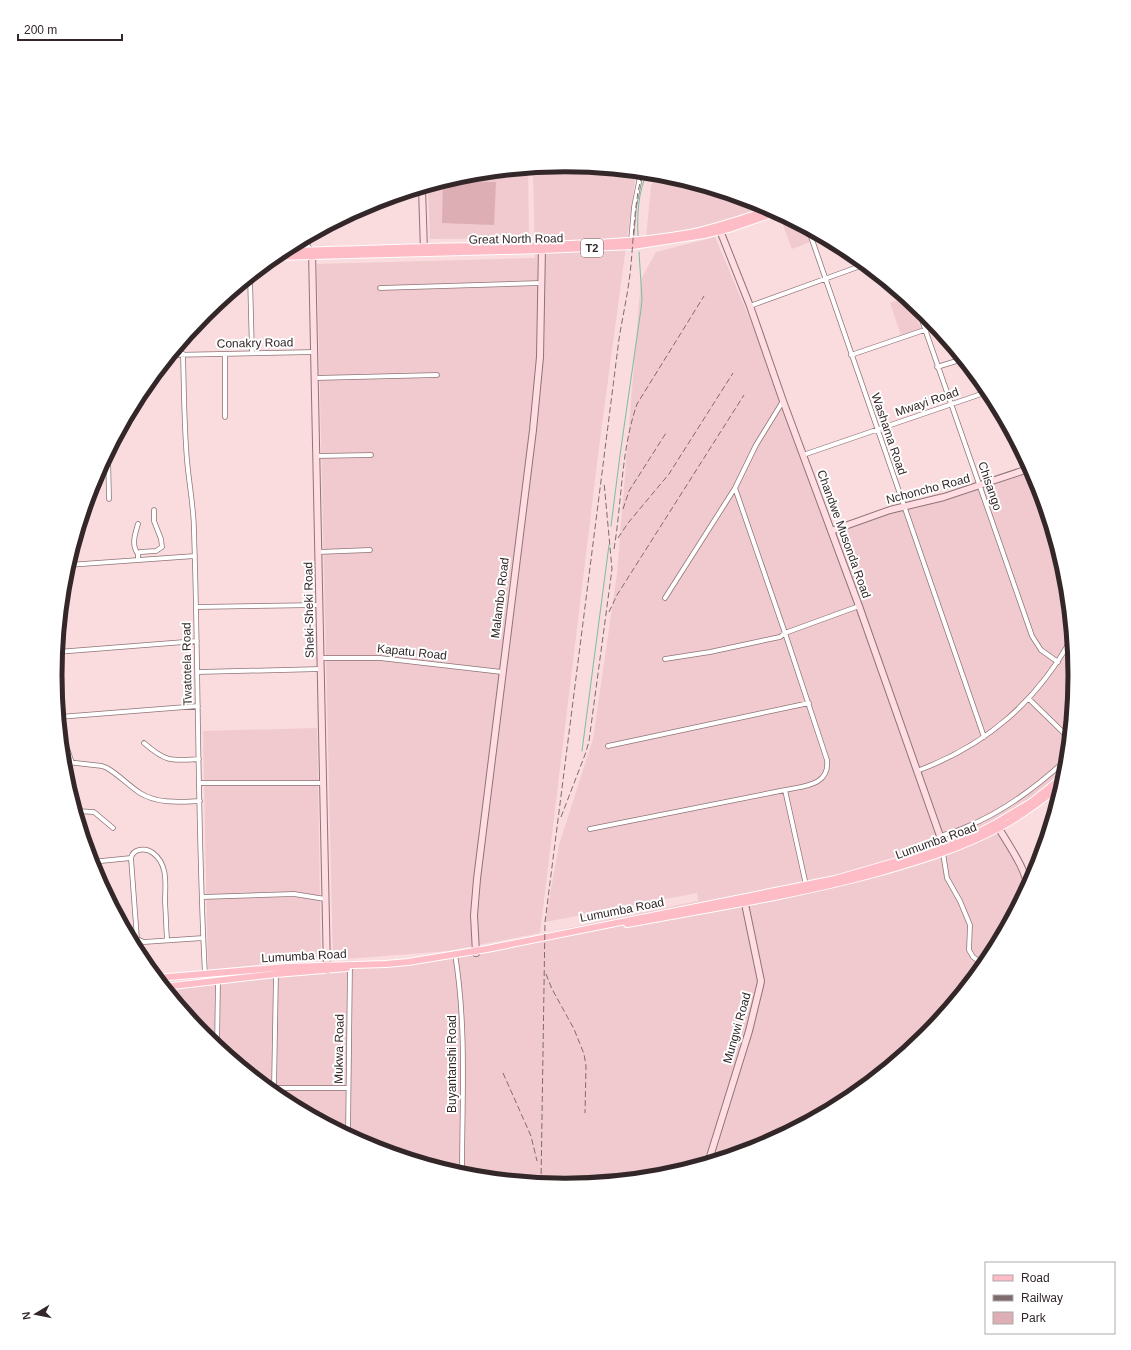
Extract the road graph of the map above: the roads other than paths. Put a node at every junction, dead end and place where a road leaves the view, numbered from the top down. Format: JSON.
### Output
{"nodes":[{"id":1,"x":640,"y":177,"type":"edge"},
{"id":2,"x":422,"y":193,"type":"edge"},
{"id":3,"x":763,"y":212,"type":"edge"},
{"id":4,"x":769,"y":215,"type":"edge"},
{"id":5,"x":719,"y":229,"type":"junction"},
{"id":6,"x":811,"y":235,"type":"edge"},
{"id":7,"x":631,"y":240,"type":"junction"},
{"id":8,"x":308,"y":243,"type":"edge"},
{"id":9,"x":542,"y":248,"type":"junction"},
{"id":10,"x":424,"y":250,"type":"junction"},
{"id":11,"x":293,"y":252,"type":"edge"},
{"id":12,"x":312,"y":253,"type":"junction"},
{"id":13,"x":287,"y":256,"type":"edge"},
{"id":14,"x":859,"y":266,"type":"edge"},
{"id":15,"x":825,"y":278,"type":"junction"},
{"id":16,"x":250,"y":283,"type":"edge"},
{"id":17,"x":541,"y":283,"type":"junction"},
{"id":18,"x":380,"y":288,"type":"dead end"},
{"id":19,"x":750,"y":306,"type":"junction"},
{"id":20,"x":921,"y":318,"type":"edge"},
{"id":21,"x":930,"y":328,"type":"edge"},
{"id":22,"x":925,"y":330,"type":"junction"},
{"id":23,"x":314,"y":352,"type":"junction"},
{"id":24,"x":252,"y":353,"type":"junction"},
{"id":25,"x":177,"y":354,"type":"edge"},
{"id":26,"x":183,"y":354,"type":"junction"},
{"id":27,"x":225,"y":354,"type":"junction"},
{"id":28,"x":851,"y":355,"type":"junction"},
{"id":29,"x":959,"y":360,"type":"edge"},
{"id":30,"x":937,"y":367,"type":"junction"},
{"id":31,"x":437,"y":376,"type":"dead end"},
{"id":32,"x":315,"y":378,"type":"junction"},
{"id":33,"x":983,"y":393,"type":"edge"},
{"id":34,"x":783,"y":401,"type":"junction"},
{"id":35,"x":950,"y":405,"type":"junction"},
{"id":36,"x":225,"y":417,"type":"dead end"},
{"id":37,"x":877,"y":430,"type":"junction"},
{"id":38,"x":371,"y":455,"type":"dead end"},
{"id":39,"x":803,"y":455,"type":"junction"},
{"id":40,"x":316,"y":456,"type":"junction"},
{"id":41,"x":108,"y":464,"type":"edge"},
{"id":42,"x":1025,"y":470,"type":"edge"},
{"id":43,"x":980,"y":486,"type":"junction"},
{"id":44,"x":735,"y":488,"type":"junction"},
{"id":45,"x":109,"y":499,"type":"dead end"},
{"id":46,"x":903,"y":506,"type":"junction"},
{"id":47,"x":154,"y":510,"type":"dead end"},
{"id":48,"x":138,"y":524,"type":"dead end"},
{"id":49,"x":831,"y":531,"type":"junction"},
{"id":50,"x":370,"y":550,"type":"dead end"},
{"id":51,"x":318,"y":552,"type":"junction"},
{"id":52,"x":138,"y":554,"type":"junction"},
{"id":53,"x":195,"y":556,"type":"junction"},
{"id":54,"x":138,"y":559,"type":"junction"},
{"id":55,"x":75,"y":564,"type":"edge"},
{"id":56,"x":665,"y":598,"type":"dead end"},
{"id":57,"x":319,"y":605,"type":"junction"},
{"id":58,"x":859,"y":606,"type":"junction"},
{"id":59,"x":196,"y":607,"type":"junction"},
{"id":60,"x":785,"y":632,"type":"junction"},
{"id":61,"x":197,"y":642,"type":"junction"},
{"id":62,"x":1068,"y":645,"type":"edge"},
{"id":63,"x":63,"y":652,"type":"edge"},
{"id":64,"x":320,"y":658,"type":"junction"},
{"id":65,"x":665,"y":659,"type":"dead end"},
{"id":66,"x":1058,"y":662,"type":"junction"},
{"id":67,"x":321,"y":669,"type":"junction"},
{"id":68,"x":198,"y":672,"type":"junction"},
{"id":69,"x":502,"y":672,"type":"junction"},
{"id":70,"x":1029,"y":699,"type":"junction"},
{"id":71,"x":809,"y":703,"type":"junction"},
{"id":72,"x":198,"y":706,"type":"junction"},
{"id":73,"x":64,"y":717,"type":"edge"},
{"id":74,"x":1066,"y":735,"type":"edge"},
{"id":75,"x":984,"y":737,"type":"junction"},
{"id":76,"x":144,"y":743,"type":"dead end"},
{"id":77,"x":608,"y":746,"type":"dead end"},
{"id":78,"x":68,"y":751,"type":"edge"},
{"id":79,"x":199,"y":759,"type":"junction"},
{"id":80,"x":72,"y":763,"type":"joint"},
{"id":81,"x":1061,"y":765,"type":"edge"},
{"id":82,"x":917,"y":771,"type":"junction"},
{"id":83,"x":1057,"y":781,"type":"edge"},
{"id":84,"x":199,"y":783,"type":"junction"},
{"id":85,"x":323,"y":783,"type":"junction"},
{"id":86,"x":785,"y":790,"type":"junction"},
{"id":87,"x":1055,"y":790,"type":"edge"},
{"id":88,"x":200,"y":801,"type":"junction"},
{"id":89,"x":81,"y":811,"type":"edge"},
{"id":90,"x":991,"y":815,"type":"junction"},
{"id":91,"x":998,"y":826,"type":"junction"},
{"id":92,"x":113,"y":828,"type":"dead end"},
{"id":93,"x":590,"y":829,"type":"dead end"},
{"id":94,"x":940,"y":836,"type":"junction"},
{"id":95,"x":942,"y":850,"type":"junction"},
{"id":96,"x":131,"y":858,"type":"junction"},
{"id":97,"x":98,"y":861,"type":"edge"},
{"id":98,"x":1026,"y":879,"type":"edge"},
{"id":99,"x":806,"y":885,"type":"junction"},
{"id":100,"x":202,"y":897,"type":"junction"},
{"id":101,"x":325,"y":899,"type":"junction"},
{"id":102,"x":745,"y":900,"type":"junction"},
{"id":103,"x":203,"y":938,"type":"junction"},
{"id":104,"x":167,"y":940,"type":"junction"},
{"id":105,"x":475,"y":952,"type":"junction"},
{"id":106,"x":455,"y":956,"type":"junction"},
{"id":107,"x":980,"y":961,"type":"edge"},
{"id":108,"x":350,"y":966,"type":"junction"},
{"id":109,"x":327,"y":967,"type":"junction"},
{"id":110,"x":205,"y":974,"type":"junction"},
{"id":111,"x":276,"y":974,"type":"junction"},
{"id":112,"x":163,"y":978,"type":"edge"},
{"id":113,"x":218,"y":980,"type":"junction"},
{"id":114,"x":170,"y":986,"type":"edge"},
{"id":115,"x":217,"y":1038,"type":"edge"},
{"id":116,"x":274,"y":1085,"type":"edge"},
{"id":117,"x":278,"y":1088,"type":"edge"},
{"id":118,"x":348,"y":1088,"type":"junction"},
{"id":119,"x":348,"y":1129,"type":"edge"},
{"id":120,"x":714,"y":1156,"type":"edge"},
{"id":121,"x":710,"y":1157,"type":"edge"},
{"id":122,"x":462,"y":1168,"type":"edge"}],
"edges":[{"from":1,"to":7,"type":"street"},
{"from":2,"to":10,"type":"street"},
{"from":3,"to":5,"type":"main road","name":"Great North Road","number":"T2"},
{"from":4,"to":5,"type":"main road","name":"Great North Road","number":"T2"},
{"from":5,"to":7,"type":"main road","name":"Great North Road","number":"T2"},
{"from":5,"to":9,"type":"main road","name":"Great North Road","number":"T2"},
{"from":5,"to":19,"type":"street","name":"Chandwe Musonda Road"},
{"from":6,"to":15,"type":"street","name":"Washama Road"},
{"from":7,"to":9,"type":"main road","name":"Great North Road","number":"T2"},
{"from":8,"to":12,"type":"street"},
{"from":9,"to":10,"type":"main road","name":"Great North Road","number":"T2"},
{"from":9,"to":17,"type":"street","name":"Malambo Road"},
{"from":10,"to":12,"type":"main road","name":"Great North Road","number":"T2"},
{"from":11,"to":12,"type":"main road","name":"Great North Road","number":"T2"},
{"from":12,"to":13,"type":"main road","name":"Great North Road","number":"T2"},
{"from":12,"to":23,"type":"street","name":"Sheki-Sheki Road"},
{"from":14,"to":15,"type":"street"},
{"from":15,"to":19,"type":"street"},
{"from":15,"to":28,"type":"street","name":"Washama Road"},
{"from":16,"to":24,"type":"street"},
{"from":17,"to":18,"type":"street"},
{"from":17,"to":69,"type":"street","name":"Malambo Road"},
{"from":19,"to":34,"type":"street","name":"Chandwe Musonda Road"},
{"from":20,"to":22,"type":"street","name":"Chisango"},
{"from":21,"to":22,"type":"street"},
{"from":22,"to":28,"type":"street"},
{"from":22,"to":30,"type":"street","name":"Chisango"},
{"from":23,"to":24,"type":"street","name":"Conakry Road"},
{"from":23,"to":32,"type":"street","name":"Sheki-Sheki Road"},
{"from":24,"to":27,"type":"street","name":"Conakry Road"},
{"from":25,"to":26,"type":"street","name":"Conakry Road"},
{"from":26,"to":27,"type":"street","name":"Conakry Road"},
{"from":26,"to":53,"type":"street","name":"Twatotela Road"},
{"from":27,"to":36,"type":"street"},
{"from":28,"to":37,"type":"street","name":"Washama Road"},
{"from":29,"to":30,"type":"street"},
{"from":30,"to":35,"type":"street","name":"Chisango"},
{"from":31,"to":32,"type":"street"},
{"from":32,"to":40,"type":"street","name":"Sheki-Sheki Road"},
{"from":33,"to":35,"type":"street","name":"Mwayi Road"},
{"from":34,"to":39,"type":"street","name":"Chandwe Musonda Road"},
{"from":34,"to":44,"type":"street"},
{"from":35,"to":37,"type":"street","name":"Mwayi Road"},
{"from":35,"to":43,"type":"street","name":"Chisango"},
{"from":37,"to":39,"type":"street","name":"Mwayi Road"},
{"from":37,"to":46,"type":"street","name":"Washama Road"},
{"from":38,"to":40,"type":"street"},
{"from":39,"to":49,"type":"street","name":"Chandwe Musonda Road"},
{"from":40,"to":51,"type":"street","name":"Sheki-Sheki Road"},
{"from":41,"to":45,"type":"street"},
{"from":42,"to":43,"type":"street","name":"Nchoncho Road"},
{"from":43,"to":46,"type":"street","name":"Nchoncho Road"},
{"from":43,"to":66,"type":"street","name":"Chisango"},
{"from":44,"to":56,"type":"street"},
{"from":44,"to":60,"type":"street"},
{"from":46,"to":49,"type":"street","name":"Nchoncho Road"},
{"from":46,"to":75,"type":"street","name":"Washama Road"},
{"from":47,"to":52,"type":"street"},
{"from":48,"to":52,"type":"street"},
{"from":49,"to":58,"type":"street","name":"Chandwe Musonda Road"},
{"from":50,"to":51,"type":"street"},
{"from":51,"to":57,"type":"street","name":"Sheki-Sheki Road"},
{"from":52,"to":54,"type":"street"},
{"from":53,"to":54,"type":"street"},
{"from":53,"to":59,"type":"street","name":"Twatotela Road"},
{"from":54,"to":55,"type":"street"},
{"from":57,"to":59,"type":"street"},
{"from":57,"to":64,"type":"street","name":"Sheki-Sheki Road"},
{"from":58,"to":60,"type":"street"},
{"from":58,"to":82,"type":"street","name":"Chandwe Musonda Road"},
{"from":59,"to":61,"type":"street","name":"Twatotela Road"},
{"from":60,"to":65,"type":"street"},
{"from":60,"to":71,"type":"street"},
{"from":61,"to":63,"type":"street"},
{"from":61,"to":68,"type":"street","name":"Twatotela Road"},
{"from":62,"to":66,"type":"street"},
{"from":64,"to":67,"type":"street","name":"Sheki-Sheki Road"},
{"from":64,"to":69,"type":"street","name":"Kapatu Road"},
{"from":66,"to":70,"type":"street"},
{"from":67,"to":68,"type":"street"},
{"from":67,"to":85,"type":"street","name":"Sheki-Sheki Road"},
{"from":68,"to":72,"type":"street","name":"Twatotela Road"},
{"from":69,"to":105,"type":"street","name":"Malambo Road"},
{"from":70,"to":74,"type":"street"},
{"from":70,"to":75,"type":"street"},
{"from":71,"to":77,"type":"street"},
{"from":71,"to":86,"type":"street"},
{"from":72,"to":73,"type":"street"},
{"from":72,"to":79,"type":"street","name":"Twatotela Road"},
{"from":75,"to":82,"type":"street"},
{"from":76,"to":79,"type":"street"},
{"from":78,"to":80,"type":"street"},
{"from":79,"to":84,"type":"street","name":"Twatotela Road"},
{"from":80,"to":88,"type":"street"},
{"from":81,"to":90,"type":"street"},
{"from":82,"to":94,"type":"street","name":"Chandwe Musonda Road"},
{"from":83,"to":91,"type":"main road","name":"Lumumba Road"},
{"from":84,"to":85,"type":"street"},
{"from":84,"to":88,"type":"street","name":"Twatotela Road"},
{"from":85,"to":101,"type":"street","name":"Sheki-Sheki Road"},
{"from":86,"to":93,"type":"street"},
{"from":86,"to":99,"type":"street"},
{"from":87,"to":91,"type":"main road","name":"Lumumba Road"},
{"from":88,"to":100,"type":"street","name":"Twatotela Road"},
{"from":89,"to":92,"type":"street"},
{"from":90,"to":91,"type":"street"},
{"from":90,"to":94,"type":"street"},
{"from":91,"to":95,"type":"main road","name":"Lumumba Road"},
{"from":91,"to":98,"type":"street"},
{"from":94,"to":95,"type":"street","name":"Chandwe Musonda Road"},
{"from":95,"to":99,"type":"main road","name":"Lumumba Road"},
{"from":95,"to":102,"type":"main road","name":"Lumumba Road"},
{"from":95,"to":107,"type":"street"},
{"from":96,"to":97,"type":"street"},
{"from":96,"to":104,"type":"street"},
{"from":96,"to":104,"type":"street"},
{"from":99,"to":102,"type":"main road","name":"Lumumba Road"},
{"from":100,"to":101,"type":"street"},
{"from":100,"to":103,"type":"street","name":"Twatotela Road"},
{"from":101,"to":109,"type":"street","name":"Sheki-Sheki Road"},
{"from":102,"to":105,"type":"main road","name":"Lumumba Road"},
{"from":102,"to":120,"type":"street","name":"Mungwi Road"},
{"from":102,"to":121,"type":"street","name":"Mungwi Road"},
{"from":103,"to":104,"type":"street"},
{"from":103,"to":110,"type":"street","name":"Twatotela Road"},
{"from":105,"to":106,"type":"main road","name":"Lumumba Road"},
{"from":106,"to":108,"type":"main road","name":"Lumumba Road"},
{"from":106,"to":122,"type":"street","name":"Buyantanshi Road"},
{"from":108,"to":109,"type":"main road","name":"Lumumba Road"},
{"from":108,"to":118,"type":"street","name":"Mukwa Road"},
{"from":109,"to":110,"type":"main road","name":"Lumumba Road"},
{"from":109,"to":111,"type":"main road","name":"Lumumba Road"},
{"from":110,"to":112,"type":"main road","name":"Lumumba Road"},
{"from":111,"to":113,"type":"main road","name":"Lumumba Road"},
{"from":111,"to":116,"type":"street"},
{"from":113,"to":114,"type":"main road","name":"Lumumba Road"},
{"from":113,"to":115,"type":"street"},
{"from":117,"to":118,"type":"street"},
{"from":118,"to":119,"type":"street","name":"Mukwa Road"}]}
